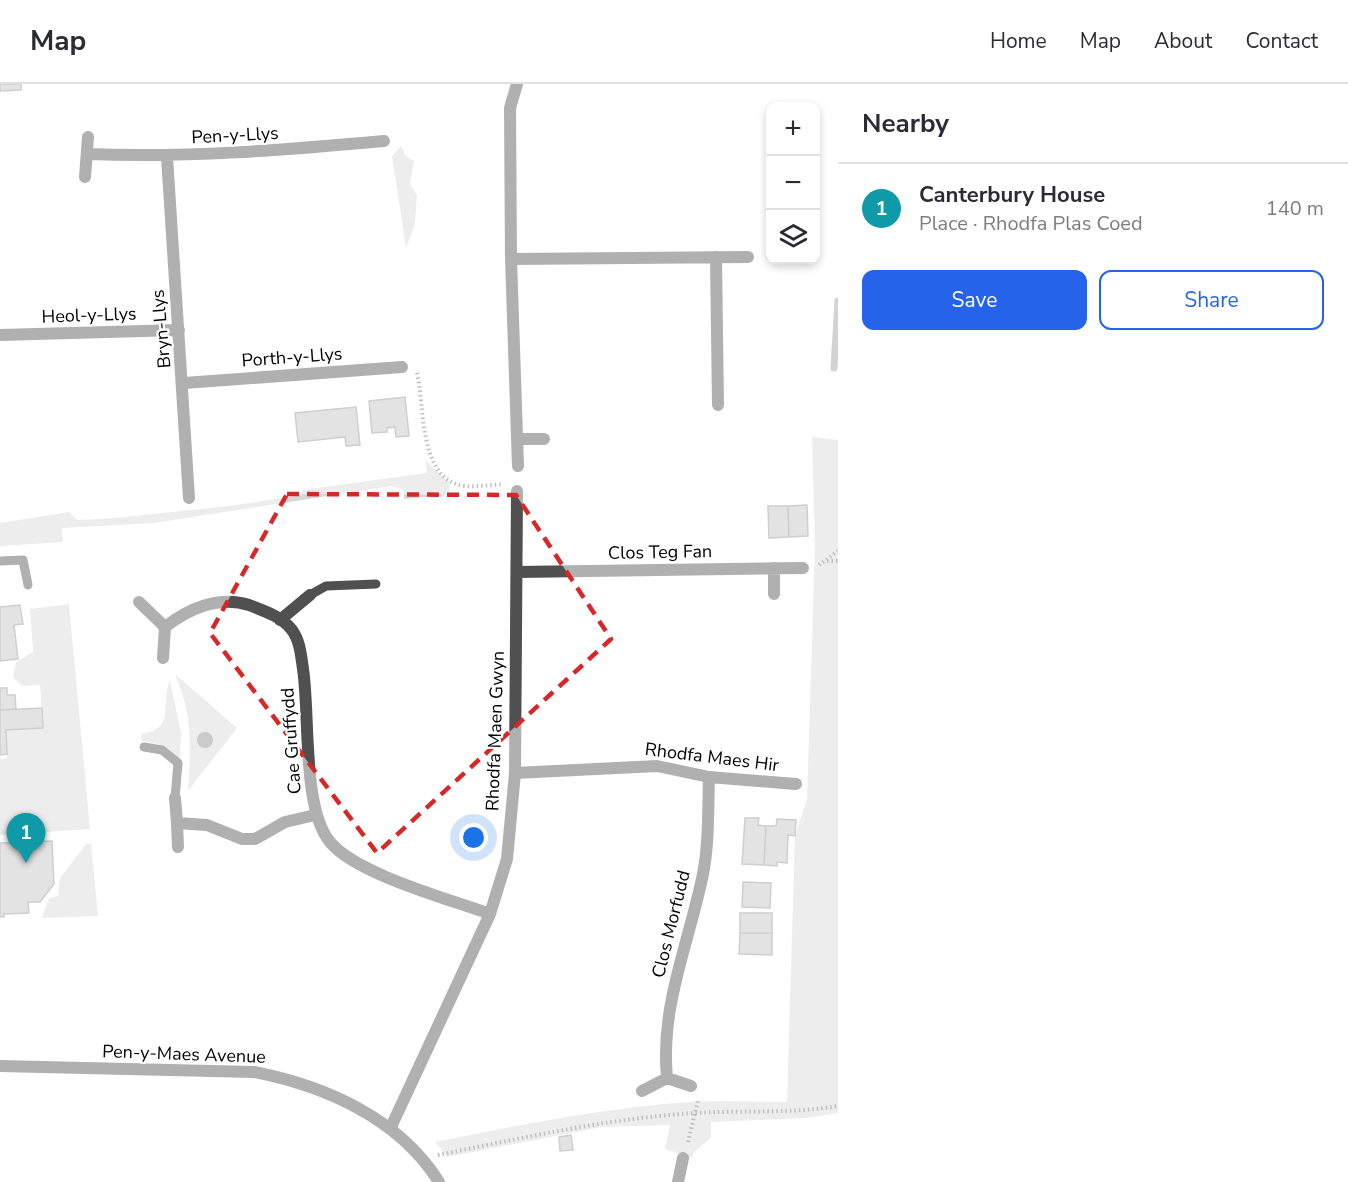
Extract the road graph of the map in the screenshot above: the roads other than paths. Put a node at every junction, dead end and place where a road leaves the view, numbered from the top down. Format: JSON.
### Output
{"nodes":[{"id":1,"x":517,"y":84,"type":"edge"},
{"id":2,"x":88,"y":137,"type":"dead end"},
{"id":3,"x":384,"y":141,"type":"dead end"},
{"id":4,"x":88,"y":154,"type":"junction"},
{"id":5,"x":167,"y":157,"type":"junction"},
{"id":6,"x":85,"y":177,"type":"dead end"},
{"id":7,"x":716,"y":257,"type":"junction"},
{"id":8,"x":748,"y":257,"type":"dead end"},
{"id":9,"x":511,"y":259,"type":"junction"},
{"id":10,"x":178,"y":330,"type":"junction"},
{"id":11,"x":0,"y":335,"type":"edge"},
{"id":12,"x":402,"y":367,"type":"road end"},
{"id":13,"x":184,"y":383,"type":"junction"},
{"id":14,"x":718,"y":405,"type":"dead end"},
{"id":15,"x":517,"y":439,"type":"junction"},
{"id":16,"x":544,"y":439,"type":"dead end"},
{"id":17,"x":518,"y":466,"type":"dead end"},
{"id":18,"x":517,"y":491,"type":"road end"},
{"id":19,"x":189,"y":498,"type":"dead end"},
{"id":20,"x":0,"y":561,"type":"edge"},
{"id":21,"x":774,"y":568,"type":"junction"},
{"id":22,"x":803,"y":568,"type":"road end"},
{"id":23,"x":517,"y":572,"type":"junction"},
{"id":24,"x":376,"y":584,"type":"dead end"},
{"id":25,"x":28,"y":585,"type":"dead end"},
{"id":26,"x":774,"y":594,"type":"dead end"},
{"id":27,"x":310,"y":595,"type":"joint"},
{"id":28,"x":139,"y":602,"type":"dead end"},
{"id":29,"x":280,"y":620,"type":"junction"},
{"id":30,"x":165,"y":627,"type":"junction"},
{"id":31,"x":163,"y":658,"type":"dead end"},
{"id":32,"x":144,"y":747,"type":"dead end"},
{"id":33,"x":515,"y":773,"type":"junction"},
{"id":34,"x":709,"y":777,"type":"junction"},
{"id":35,"x":796,"y":784,"type":"dead end"},
{"id":36,"x":175,"y":798,"type":"joint"},
{"id":37,"x":315,"y":814,"type":"junction"},
{"id":38,"x":177,"y":823,"type":"junction"},
{"id":39,"x":178,"y":847,"type":"dead end"},
{"id":40,"x":490,"y":914,"type":"junction"},
{"id":41,"x":0,"y":1066,"type":"edge"},
{"id":42,"x":667,"y":1078,"type":"junction"},
{"id":43,"x":691,"y":1086,"type":"dead end"},
{"id":44,"x":642,"y":1091,"type":"dead end"},
{"id":45,"x":391,"y":1127,"type":"junction"},
{"id":46,"x":682,"y":1158,"type":"road end"},
{"id":47,"x":438,"y":1182,"type":"edge"},
{"id":48,"x":678,"y":1182,"type":"edge"}],
"edges":[{"from":1,"to":9,"type":"street"},
{"from":2,"to":4,"type":"street"},
{"from":3,"to":5,"type":"street","name":"Pen-y-Llys"},
{"from":4,"to":5,"type":"street","name":"Pen-y-Llys"},
{"from":4,"to":6,"type":"street"},
{"from":5,"to":10,"type":"street","name":"Bryn-Llys"},
{"from":7,"to":8,"type":"street"},
{"from":7,"to":9,"type":"street"},
{"from":7,"to":14,"type":"street"},
{"from":9,"to":15,"type":"street"},
{"from":10,"to":11,"type":"street","name":"Heol-y-Llys"},
{"from":10,"to":13,"type":"street","name":"Bryn-Llys"},
{"from":12,"to":13,"type":"street","name":"Porth-y-Llys"},
{"from":13,"to":19,"type":"street","name":"Bryn-Llys"},
{"from":15,"to":16,"type":"street"},
{"from":15,"to":17,"type":"street"},
{"from":18,"to":23,"type":"street","name":"Rhodfa Maen Gwyn"},
{"from":20,"to":25,"type":"lane"},
{"from":21,"to":22,"type":"street","name":"Clos Teg Fan"},
{"from":21,"to":23,"type":"street","name":"Clos Teg Fan"},
{"from":21,"to":26,"type":"street"},
{"from":23,"to":33,"type":"street","name":"Rhodfa Maen Gwyn"},
{"from":24,"to":27,"type":"lane"},
{"from":27,"to":29,"type":"street"},
{"from":28,"to":30,"type":"street"},
{"from":29,"to":30,"type":"street","name":"Cae Gruffydd"},
{"from":29,"to":37,"type":"street","name":"Cae Gruffydd"},
{"from":30,"to":31,"type":"street"},
{"from":32,"to":36,"type":"lane"},
{"from":33,"to":34,"type":"street","name":"Rhodfa Maes Hir"},
{"from":33,"to":40,"type":"street","name":"Rhodfa Maen Gwyn"},
{"from":34,"to":35,"type":"street","name":"Rhodfa Maes Hir"},
{"from":34,"to":42,"type":"street","name":"Clos Morfudd"},
{"from":36,"to":38,"type":"street"},
{"from":37,"to":38,"type":"street"},
{"from":37,"to":40,"type":"street","name":"Cae Gruffydd"},
{"from":38,"to":39,"type":"street"},
{"from":40,"to":45,"type":"street","name":"Rhodfa Maen Gwyn"},
{"from":41,"to":45,"type":"street","name":"Pen-y-Maes Avenue"},
{"from":42,"to":43,"type":"street"},
{"from":42,"to":44,"type":"street"},
{"from":45,"to":47,"type":"street","name":"Pen-y-Maes Avenue"},
{"from":46,"to":48,"type":"street"}]}
